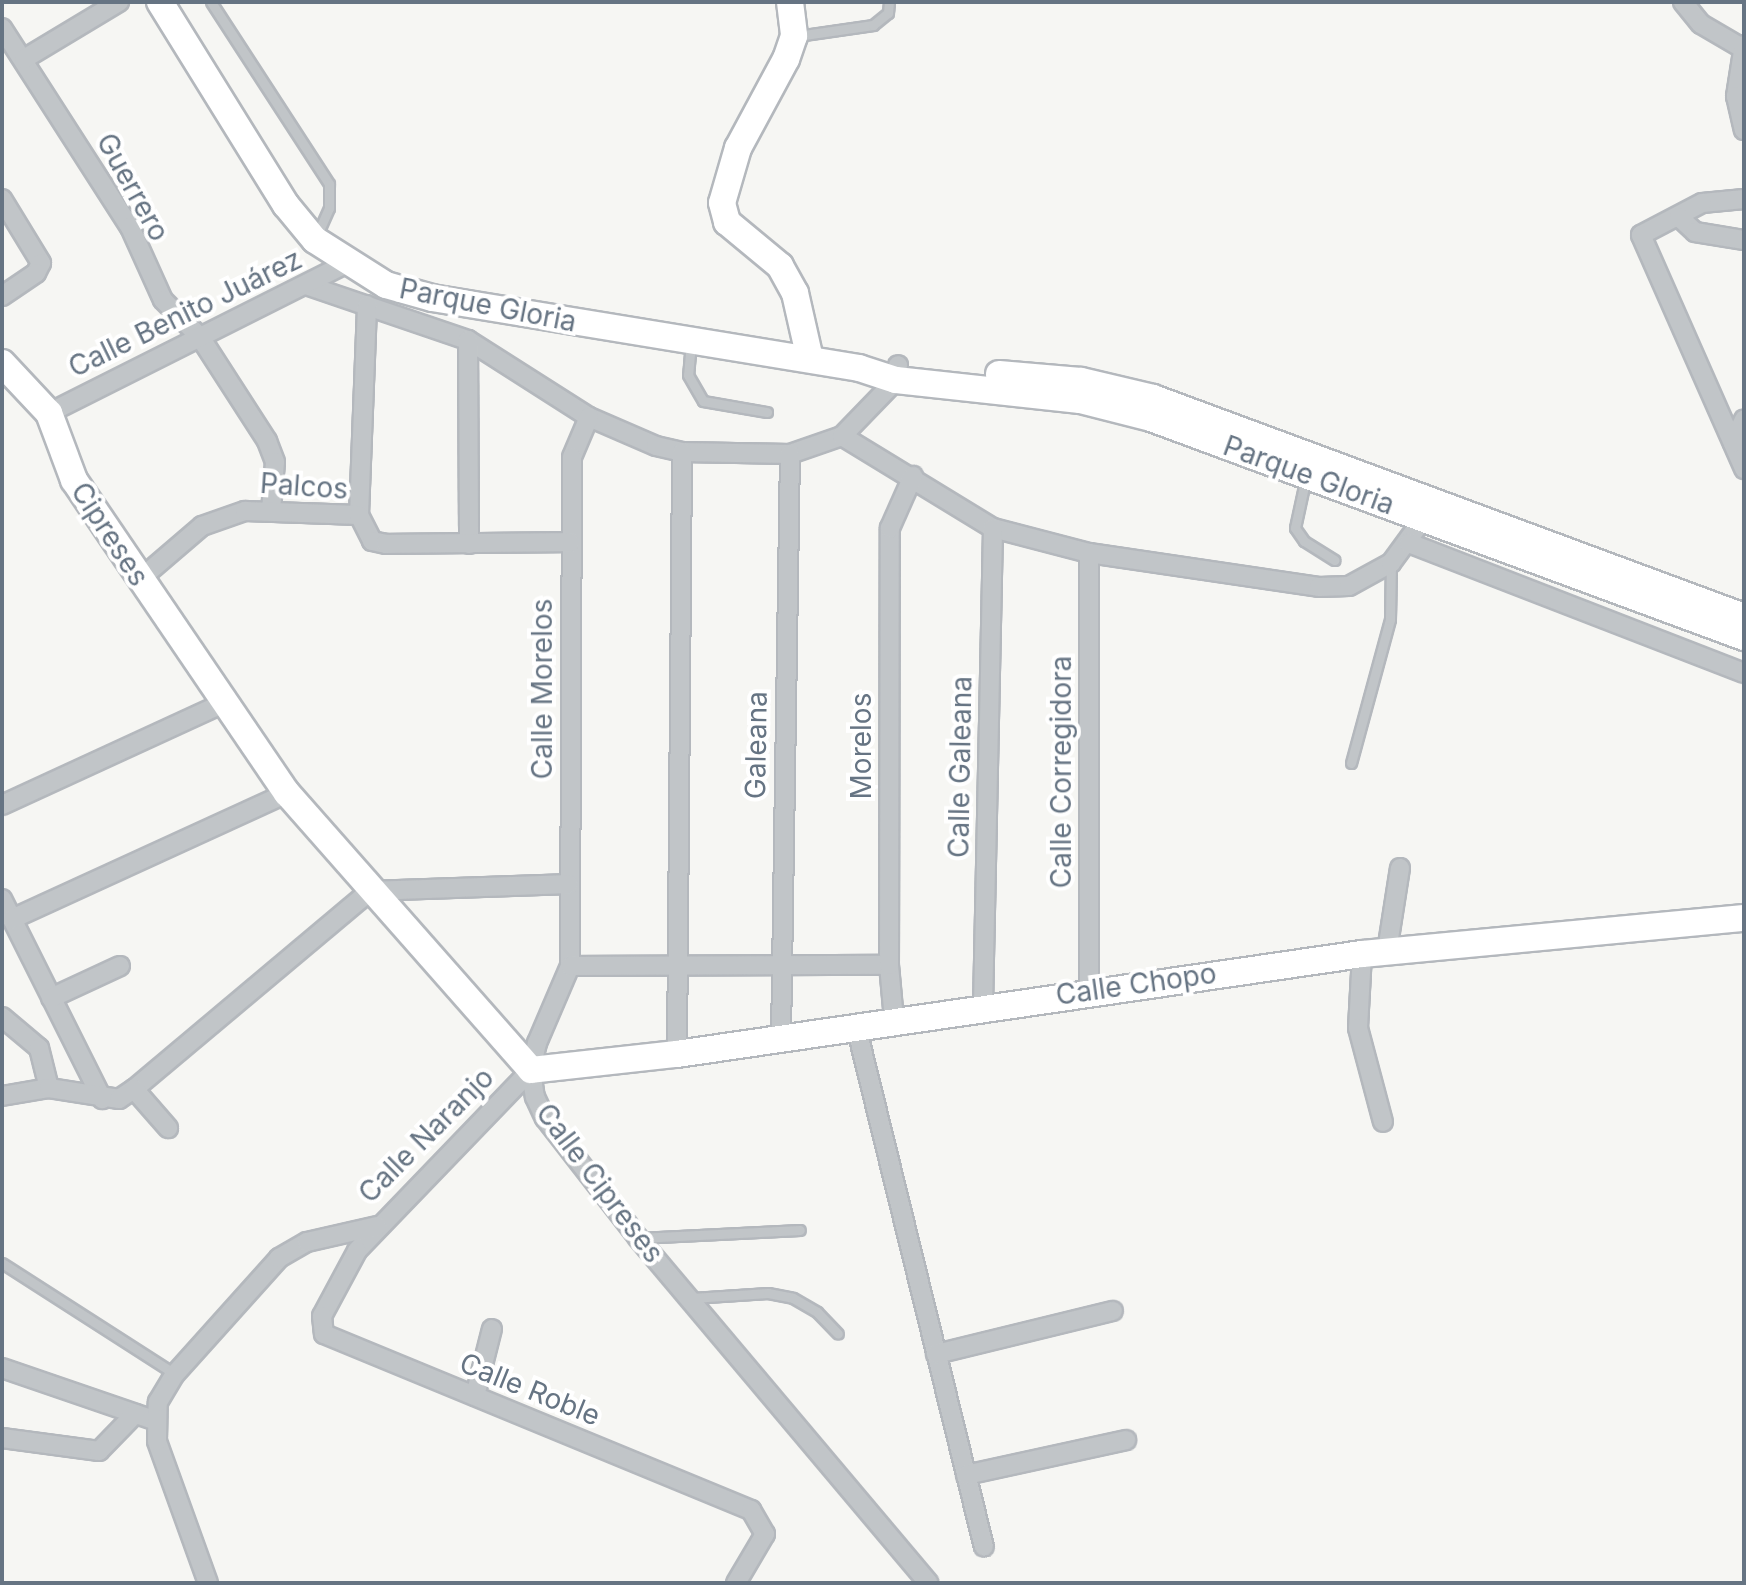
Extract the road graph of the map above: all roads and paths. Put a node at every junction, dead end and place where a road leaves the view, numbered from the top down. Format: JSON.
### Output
{"nodes":[{"id":1,"x":119,"y":2,"type":"edge"},
{"id":2,"x":160,"y":2,"type":"edge"},
{"id":3,"x":211,"y":2,"type":"edge"},
{"id":4,"x":790,"y":2,"type":"edge"},
{"id":5,"x":889,"y":2,"type":"edge"},
{"id":6,"x":1683,"y":2,"type":"edge"},
{"id":7,"x":2,"y":29,"type":"edge"},
{"id":8,"x":794,"y":36,"type":"junction"},
{"id":9,"x":1743,"y":47,"type":"edge"},
{"id":10,"x":24,"y":59,"type":"junction"},
{"id":11,"x":1744,"y":130,"type":"edge"},
{"id":12,"x":2,"y":199,"type":"edge"},
{"id":13,"x":1744,"y":199,"type":"edge"},
{"id":14,"x":1679,"y":217,"type":"junction"},
{"id":15,"x":315,"y":240,"type":"junction"},
{"id":16,"x":1744,"y":240,"type":"edge"},
{"id":17,"x":347,"y":263,"type":"junction"},
{"id":18,"x":306,"y":285,"type":"junction"},
{"id":19,"x":2,"y":296,"type":"edge"},
{"id":20,"x":367,"y":305,"type":"junction"},
{"id":21,"x":200,"y":337,"type":"junction"},
{"id":22,"x":468,"y":340,"type":"junction"},
{"id":23,"x":691,"y":342,"type":"junction"},
{"id":24,"x":810,"y":359,"type":"junction"},
{"id":25,"x":2,"y":363,"type":"edge"},
{"id":26,"x":897,"y":372,"type":"junction"},
{"id":27,"x":767,"y":412,"type":"dead end"},
{"id":28,"x":49,"y":413,"type":"junction"},
{"id":29,"x":589,"y":417,"type":"junction"},
{"id":30,"x":1744,"y":419,"type":"edge"},
{"id":31,"x":842,"y":436,"type":"junction"},
{"id":32,"x":1733,"y":443,"type":"junction"},
{"id":33,"x":682,"y":452,"type":"junction"},
{"id":34,"x":790,"y":454,"type":"junction"},
{"id":35,"x":1744,"y":469,"type":"edge"},
{"id":36,"x":1307,"y":473,"type":"junction"},
{"id":37,"x":913,"y":476,"type":"junction"},
{"id":38,"x":1429,"y":509,"type":"junction"},
{"id":39,"x":271,"y":511,"type":"junction"},
{"id":40,"x":359,"y":515,"type":"junction"},
{"id":41,"x":993,"y":528,"type":"junction"},
{"id":42,"x":570,"y":542,"type":"junction"},
{"id":43,"x":1409,"y":543,"type":"junction"},
{"id":44,"x":469,"y":544,"type":"junction"},
{"id":45,"x":1089,"y":553,"type":"junction"},
{"id":46,"x":1335,"y":560,"type":"dead end"},
{"id":47,"x":1391,"y":563,"type":"junction"},
{"id":48,"x":139,"y":580,"type":"junction"},
{"id":49,"x":1744,"y":617,"type":"edge"},
{"id":50,"x":1744,"y":637,"type":"edge"},
{"id":51,"x":1744,"y":673,"type":"edge"},
{"id":52,"x":224,"y":703,"type":"junction"},
{"id":53,"x":1351,"y":763,"type":"dead end"},
{"id":54,"x":287,"y":793,"type":"junction"},
{"id":55,"x":2,"y":805,"type":"edge"},
{"id":56,"x":1400,"y":868,"type":"dead end"},
{"id":57,"x":569,"y":884,"type":"junction"},
{"id":58,"x":370,"y":891,"type":"junction"},
{"id":59,"x":2,"y":899,"type":"edge"},
{"id":60,"x":1744,"y":918,"type":"edge"},
{"id":61,"x":12,"y":919,"type":"junction"},
{"id":62,"x":1374,"y":953,"type":"junction"},
{"id":63,"x":676,"y":965,"type":"junction"},
{"id":64,"x":889,"y":965,"type":"junction"},
{"id":65,"x":120,"y":966,"type":"dead end"},
{"id":66,"x":570,"y":966,"type":"junction"},
{"id":67,"x":780,"y":966,"type":"junction"},
{"id":68,"x":1089,"y":990,"type":"junction"},
{"id":69,"x":51,"y":998,"type":"junction"},
{"id":70,"x":983,"y":1007,"type":"junction"},
{"id":71,"x":2,"y":1017,"type":"edge"},
{"id":72,"x":894,"y":1020,"type":"junction"},
{"id":73,"x":856,"y":1026,"type":"junction"},
{"id":74,"x":781,"y":1038,"type":"junction"},
{"id":75,"x":677,"y":1054,"type":"junction"},
{"id":76,"x":531,"y":1070,"type":"junction"},
{"id":77,"x":49,"y":1088,"type":"junction"},
{"id":78,"x":134,"y":1089,"type":"junction"},
{"id":79,"x":2,"y":1096,"type":"edge"},
{"id":80,"x":102,"y":1099,"type":"junction"},
{"id":81,"x":1383,"y":1122,"type":"dead end"},
{"id":82,"x":168,"y":1128,"type":"dead end"},
{"id":83,"x":377,"y":1226,"type":"junction"},
{"id":84,"x":800,"y":1230,"type":"dead end"},
{"id":85,"x":638,"y":1238,"type":"junction"},
{"id":86,"x":2,"y":1263,"type":"edge"},
{"id":87,"x":688,"y":1299,"type":"junction"},
{"id":88,"x":1113,"y":1311,"type":"dead end"},
{"id":89,"x":492,"y":1329,"type":"dead end"},
{"id":90,"x":838,"y":1334,"type":"dead end"},
{"id":91,"x":936,"y":1354,"type":"junction"},
{"id":92,"x":2,"y":1368,"type":"edge"},
{"id":93,"x":175,"y":1374,"type":"junction"},
{"id":94,"x":475,"y":1396,"type":"junction"},
{"id":95,"x":135,"y":1414,"type":"junction"},
{"id":96,"x":154,"y":1420,"type":"junction"},
{"id":97,"x":2,"y":1438,"type":"edge"},
{"id":98,"x":1126,"y":1440,"type":"dead end"},
{"id":99,"x":966,"y":1475,"type":"junction"},
{"id":100,"x":984,"y":1547,"type":"dead end"},
{"id":101,"x":208,"y":1583,"type":"edge"},
{"id":102,"x":736,"y":1583,"type":"edge"},
{"id":103,"x":929,"y":1583,"type":"edge"}],
"edges":[{"from":1,"to":10,"type":"street"},
{"from":2,"to":15,"type":"main road","name":"Parque Gloria"},
{"from":3,"to":15,"type":"lane"},
{"from":4,"to":8,"type":"main road"},
{"from":5,"to":8,"type":"lane"},
{"from":6,"to":9,"type":"street"},
{"from":7,"to":10,"type":"street","name":"Guerrero"},
{"from":8,"to":24,"type":"main road"},
{"from":9,"to":11,"type":"street"},
{"from":10,"to":21,"type":"street","name":"Guerrero"},
{"from":12,"to":19,"type":"street"},
{"from":13,"to":14,"type":"street"},
{"from":14,"to":16,"type":"street"},
{"from":14,"to":32,"type":"street"},
{"from":15,"to":17,"type":"main road","name":"Parque Gloria"},
{"from":17,"to":18,"type":"street","name":"Calle Benito Juárez"},
{"from":17,"to":23,"type":"main road","name":"Parque Gloria"},
{"from":18,"to":20,"type":"street"},
{"from":18,"to":21,"type":"street","name":"Calle Benito Juárez"},
{"from":20,"to":22,"type":"street"},
{"from":20,"to":40,"type":"street"},
{"from":21,"to":28,"type":"street","name":"Calle Benito Juárez"},
{"from":21,"to":39,"type":"street","name":"Guerrero"},
{"from":22,"to":29,"type":"street"},
{"from":22,"to":44,"type":"street"},
{"from":23,"to":24,"type":"main road","name":"Parque Gloria"},
{"from":23,"to":27,"type":"lane"},
{"from":24,"to":26,"type":"main road","name":"Parque Gloria"},
{"from":25,"to":28,"type":"main road","name":"Cipreses"},
{"from":26,"to":31,"type":"street"},
{"from":26,"to":36,"type":"main road","name":"Parque Gloria"},
{"from":26,"to":38,"type":"main road","name":"Parque Gloria"},
{"from":28,"to":48,"type":"main road","name":"Cipreses"},
{"from":29,"to":33,"type":"street"},
{"from":29,"to":42,"type":"street","name":"Calle Morelos"},
{"from":30,"to":32,"type":"street"},
{"from":31,"to":34,"type":"street"},
{"from":31,"to":37,"type":"street"},
{"from":32,"to":35,"type":"street"},
{"from":33,"to":34,"type":"street"},
{"from":33,"to":63,"type":"street"},
{"from":34,"to":67,"type":"street","name":"Galeana"},
{"from":36,"to":38,"type":"main road","name":"Parque Gloria"},
{"from":36,"to":46,"type":"lane"},
{"from":37,"to":41,"type":"street"},
{"from":37,"to":64,"type":"street","name":"Morelos"},
{"from":38,"to":43,"type":"street"},
{"from":38,"to":49,"type":"main road","name":"Parque Gloria"},
{"from":38,"to":50,"type":"main road","name":"Parque Gloria"},
{"from":39,"to":40,"type":"street","name":"Palcos"},
{"from":39,"to":48,"type":"street","name":"Palcos"},
{"from":40,"to":44,"type":"street","name":"Palcos"},
{"from":41,"to":45,"type":"street"},
{"from":41,"to":70,"type":"street","name":"Calle Galeana"},
{"from":42,"to":44,"type":"street","name":"Palcos"},
{"from":42,"to":57,"type":"street","name":"Calle Morelos"},
{"from":43,"to":47,"type":"street"},
{"from":43,"to":51,"type":"street"},
{"from":45,"to":47,"type":"street"},
{"from":45,"to":68,"type":"street","name":"Calle Corregidora"},
{"from":47,"to":53,"type":"lane"},
{"from":48,"to":52,"type":"main road","name":"Cipreses"},
{"from":52,"to":54,"type":"main road","name":"Calle Cipreses"},
{"from":52,"to":55,"type":"street"},
{"from":54,"to":58,"type":"main road","name":"Calle Cipreses"},
{"from":54,"to":61,"type":"street"},
{"from":56,"to":62,"type":"street"},
{"from":57,"to":58,"type":"street"},
{"from":57,"to":66,"type":"street","name":"Calle Morelos"},
{"from":58,"to":76,"type":"main road","name":"Calle Cipreses"},
{"from":58,"to":78,"type":"street"},
{"from":59,"to":61,"type":"street"},
{"from":60,"to":62,"type":"main road","name":"Calle Chopo"},
{"from":61,"to":69,"type":"street"},
{"from":62,"to":68,"type":"main road","name":"Calle Chopo"},
{"from":62,"to":81,"type":"street"},
{"from":63,"to":66,"type":"street"},
{"from":63,"to":67,"type":"street"},
{"from":63,"to":75,"type":"street"},
{"from":64,"to":67,"type":"street"},
{"from":64,"to":72,"type":"street","name":"Morelos"},
{"from":65,"to":69,"type":"street"},
{"from":66,"to":76,"type":"street","name":"Calle Morelos"},
{"from":67,"to":74,"type":"street","name":"Galeana"},
{"from":68,"to":70,"type":"main road","name":"Calle Chopo"},
{"from":69,"to":80,"type":"street"},
{"from":70,"to":72,"type":"main road","name":"Calle Chopo"},
{"from":71,"to":77,"type":"street"},
{"from":72,"to":73,"type":"main road","name":"Calle Chopo"},
{"from":73,"to":74,"type":"main road","name":"Calle Chopo"},
{"from":73,"to":91,"type":"street"},
{"from":74,"to":75,"type":"main road","name":"Calle Chopo"},
{"from":75,"to":76,"type":"main road","name":"Calle Chopo"},
{"from":76,"to":83,"type":"street","name":"Calle Naranjo"},
{"from":76,"to":85,"type":"street","name":"Calle Cipreses"},
{"from":77,"to":79,"type":"street"},
{"from":77,"to":80,"type":"street"},
{"from":78,"to":80,"type":"street"},
{"from":78,"to":82,"type":"street"},
{"from":83,"to":93,"type":"street","name":"Calle Naranjo"},
{"from":83,"to":94,"type":"street","name":"Calle Roble"},
{"from":84,"to":85,"type":"lane"},
{"from":85,"to":87,"type":"street","name":"Calle Cipreses"},
{"from":86,"to":93,"type":"lane"},
{"from":87,"to":90,"type":"lane"},
{"from":87,"to":103,"type":"street","name":"Calle Cipreses"},
{"from":88,"to":91,"type":"street"},
{"from":89,"to":94,"type":"street"},
{"from":91,"to":99,"type":"street"},
{"from":92,"to":95,"type":"street"},
{"from":93,"to":96,"type":"street","name":"Calle Naranjo"},
{"from":94,"to":102,"type":"street","name":"Calle Roble"},
{"from":95,"to":96,"type":"street"},
{"from":95,"to":97,"type":"street"},
{"from":96,"to":101,"type":"street"},
{"from":98,"to":99,"type":"street"},
{"from":99,"to":100,"type":"street"}]}
